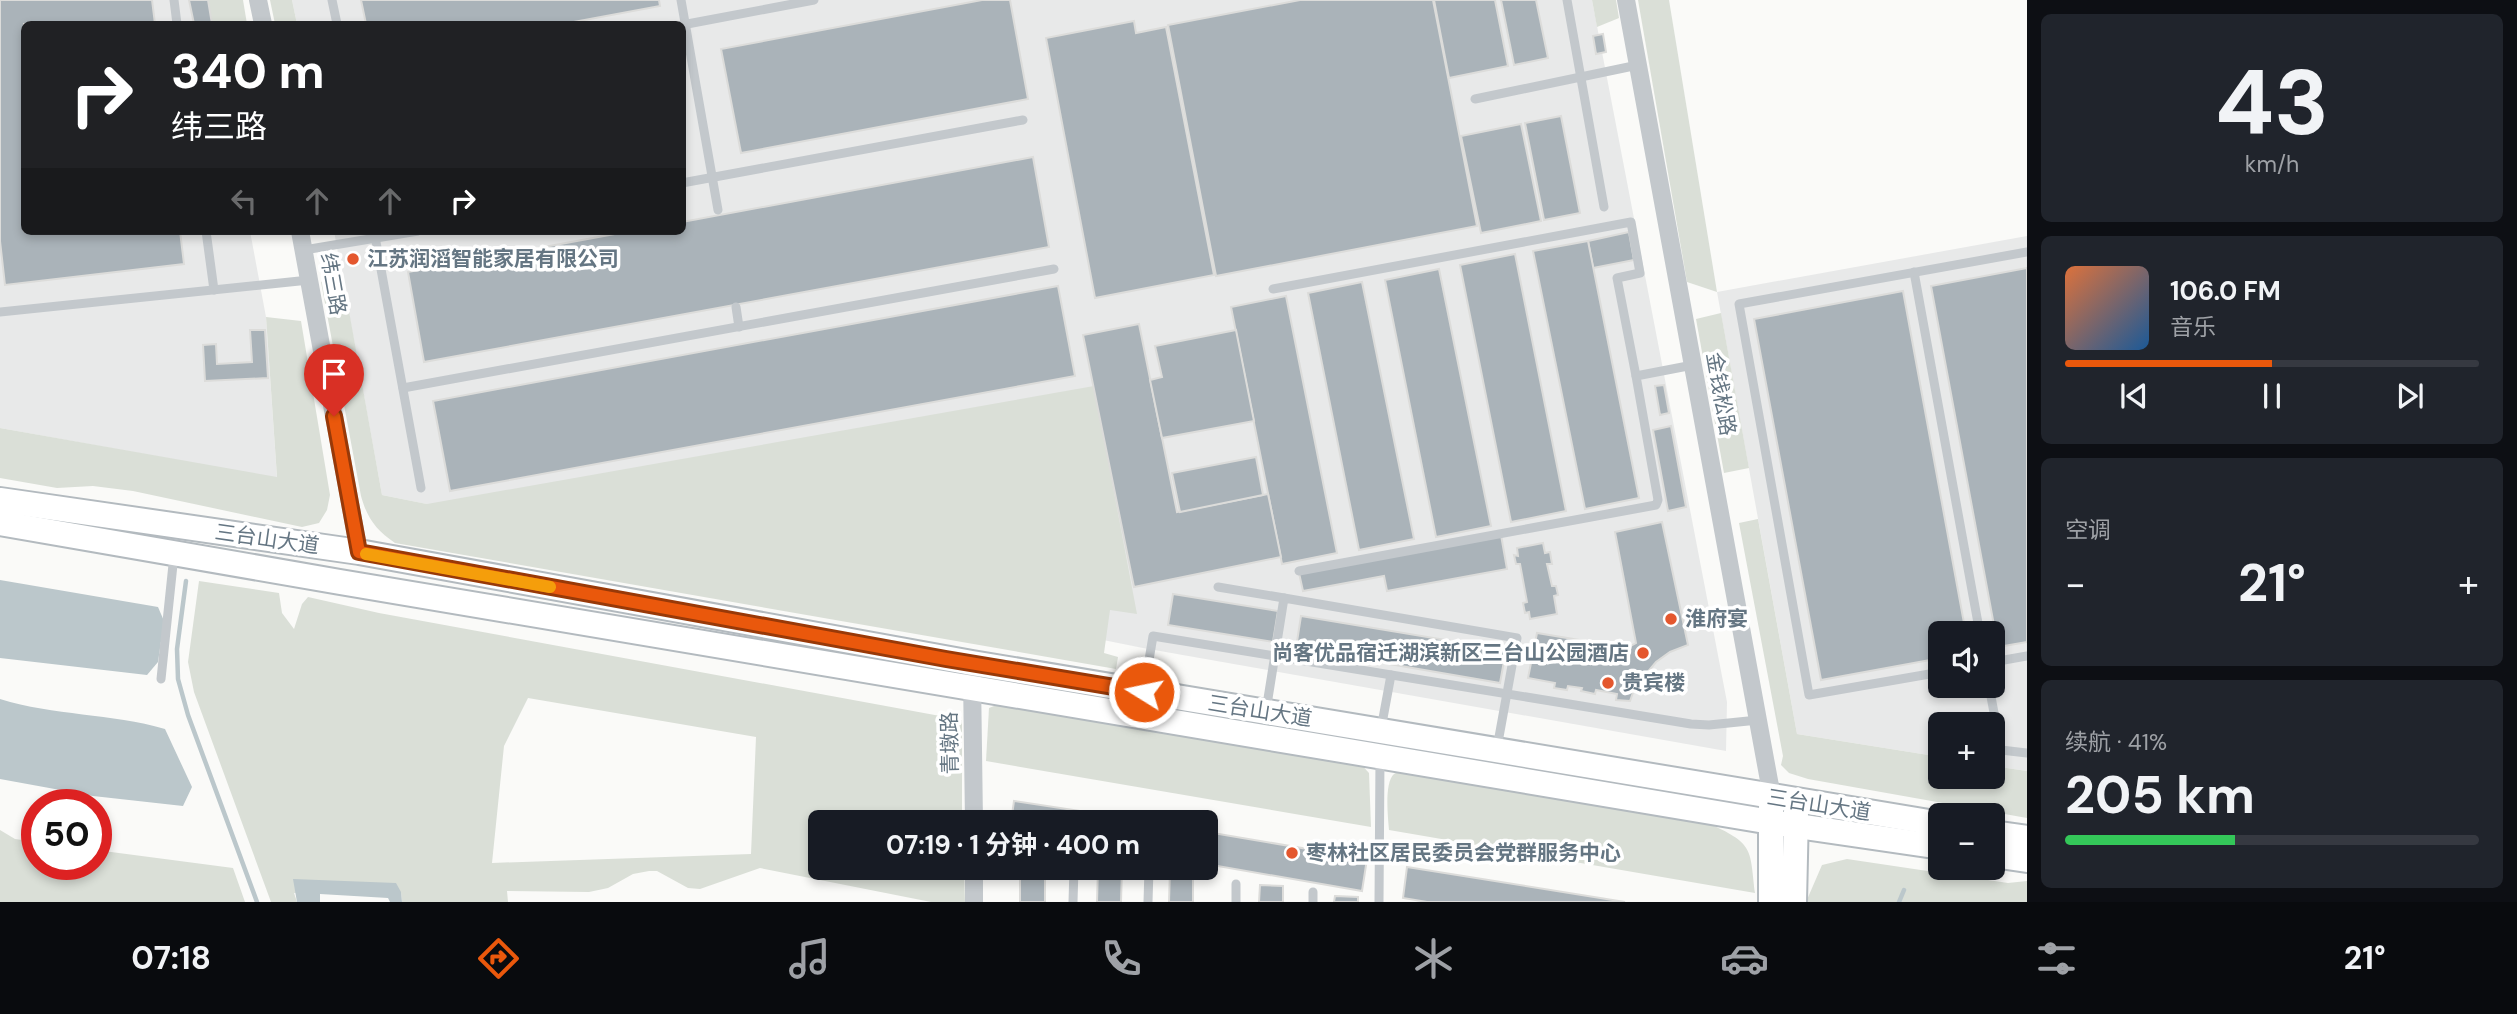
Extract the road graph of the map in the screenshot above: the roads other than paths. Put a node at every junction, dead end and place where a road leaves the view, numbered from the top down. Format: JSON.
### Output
{"nodes":[{"id":1,"x":174,"y":0,"type":"edge"},
{"id":2,"x":258,"y":0,"type":"edge"},
{"id":3,"x":332,"y":0,"type":"edge"},
{"id":4,"x":681,"y":0,"type":"edge"},
{"id":5,"x":814,"y":0,"type":"edge"},
{"id":6,"x":1567,"y":0,"type":"edge"},
{"id":7,"x":1626,"y":0,"type":"edge"},
{"id":8,"x":177,"y":21,"type":"edge"},
{"id":9,"x":262,"y":21,"type":"edge"},
{"id":10,"x":336,"y":21,"type":"edge"},
{"id":11,"x":684,"y":21,"type":"edge"},
{"id":12,"x":686,"y":24,"type":"edge"},
{"id":13,"x":686,"y":35,"type":"edge"},
{"id":14,"x":1638,"y":65,"type":"junction"},
{"id":15,"x":1581,"y":77,"type":"junction"},
{"id":16,"x":1475,"y":99,"type":"dead end"},
{"id":17,"x":1023,"y":120,"type":"dead end"},
{"id":18,"x":712,"y":177,"type":"junction"},
{"id":19,"x":686,"y":182,"type":"edge"},
{"id":20,"x":1604,"y":207,"type":"dead end"},
{"id":21,"x":718,"y":211,"type":"dead end"},
{"id":22,"x":207,"y":235,"type":"edge"},
{"id":23,"x":301,"y":235,"type":"edge"},
{"id":24,"x":375,"y":235,"type":"edge"},
{"id":25,"x":304,"y":250,"type":"junction"},
{"id":26,"x":2027,"y":252,"type":"edge"},
{"id":27,"x":1054,"y":269,"type":"dead end"},
{"id":28,"x":1914,"y":272,"type":"junction"},
{"id":29,"x":309,"y":280,"type":"junction"},
{"id":30,"x":1273,"y":289,"type":"dead end"},
{"id":31,"x":214,"y":290,"type":"junction"},
{"id":32,"x":736,"y":307,"type":"dead end"},
{"id":33,"x":0,"y":312,"type":"edge"},
{"id":34,"x":739,"y":327,"type":"junction"},
{"id":35,"x":1693,"y":365,"type":"junction"},
{"id":36,"x":1636,"y":376,"type":"junction"},
{"id":37,"x":403,"y":388,"type":"junction"},
{"id":38,"x":421,"y":488,"type":"dead end"},
{"id":39,"x":0,"y":500,"type":"edge"},
{"id":40,"x":0,"y":523,"type":"edge"},
{"id":41,"x":359,"y":552,"type":"junction"},
{"id":42,"x":174,"y":554,"type":"junction"},
{"id":43,"x":1299,"y":571,"type":"dead end"},
{"id":44,"x":1218,"y":587,"type":"dead end"},
{"id":45,"x":1284,"y":598,"type":"junction"},
{"id":46,"x":1978,"y":621,"type":"edge"},
{"id":47,"x":1274,"y":656,"type":"junction"},
{"id":48,"x":2027,"y":656,"type":"edge"},
{"id":49,"x":2005,"y":660,"type":"edge"},
{"id":50,"x":972,"y":663,"type":"junction"},
{"id":51,"x":1928,"y":674,"type":"edge"},
{"id":52,"x":1391,"y":675,"type":"junction"},
{"id":53,"x":161,"y":679,"type":"dead end"},
{"id":54,"x":972,"y":688,"type":"junction"},
{"id":55,"x":1506,"y":694,"type":"junction"},
{"id":56,"x":1991,"y":698,"type":"edge"},
{"id":57,"x":1142,"y":704,"type":"junction"},
{"id":58,"x":1266,"y":712,"type":"junction"},
{"id":59,"x":1758,"y":720,"type":"junction"},
{"id":60,"x":1380,"y":731,"type":"junction"},
{"id":61,"x":1262,"y":737,"type":"junction"},
{"id":62,"x":1497,"y":751,"type":"junction"},
{"id":63,"x":2027,"y":753,"type":"edge"},
{"id":64,"x":1380,"y":757,"type":"junction"},
{"id":65,"x":1492,"y":775,"type":"junction"},
{"id":66,"x":1772,"y":797,"type":"junction"},
{"id":67,"x":1796,"y":801,"type":"junction"},
{"id":68,"x":974,"y":810,"type":"edge"},
{"id":69,"x":1928,"y":822,"type":"edge"},
{"id":70,"x":1783,"y":824,"type":"junction"},
{"id":71,"x":2005,"y":835,"type":"edge"},
{"id":72,"x":2027,"y":838,"type":"edge"},
{"id":73,"x":1928,"y":845,"type":"edge"},
{"id":74,"x":2005,"y":857,"type":"edge"},
{"id":75,"x":2027,"y":860,"type":"edge"},
{"id":76,"x":974,"y":880,"type":"edge"},
{"id":77,"x":1074,"y":880,"type":"edge"},
{"id":78,"x":1149,"y":880,"type":"edge"},
{"id":79,"x":1236,"y":884,"type":"dead end"},
{"id":80,"x":974,"y":902,"type":"edge"},
{"id":81,"x":1073,"y":902,"type":"edge"},
{"id":82,"x":1148,"y":902,"type":"edge"},
{"id":83,"x":1236,"y":902,"type":"edge"},
{"id":84,"x":1379,"y":902,"type":"edge"},
{"id":85,"x":1770,"y":902,"type":"edge"},
{"id":86,"x":1794,"y":902,"type":"edge"}],
"edges":[{"from":1,"to":8,"type":"lane"},
{"from":2,"to":9,"type":"street"},
{"from":3,"to":10,"type":"lane"},
{"from":4,"to":11,"type":"lane"},
{"from":5,"to":12,"type":"lane"},
{"from":6,"to":15,"type":"lane"},
{"from":7,"to":14,"type":"street","name":"金钱松路"},
{"from":13,"to":18,"type":"lane"},
{"from":14,"to":15,"type":"lane"},
{"from":14,"to":35,"type":"street","name":"金钱松路"},
{"from":15,"to":16,"type":"lane"},
{"from":15,"to":20,"type":"lane"},
{"from":17,"to":18,"type":"lane"},
{"from":18,"to":19,"type":"lane"},
{"from":18,"to":21,"type":"lane"},
{"from":22,"to":31,"type":"lane"},
{"from":23,"to":25,"type":"street","name":"纬三路"},
{"from":24,"to":25,"type":"lane"},
{"from":24,"to":37,"type":"lane"},
{"from":25,"to":29,"type":"street","name":"纬三路"},
{"from":26,"to":28,"type":"lane"},
{"from":27,"to":34,"type":"lane"},
{"from":28,"to":46,"type":"lane"},
{"from":28,"to":51,"type":"lane"},
{"from":29,"to":31,"type":"lane"},
{"from":29,"to":41,"type":"street","name":"纬三路"},
{"from":30,"to":36,"type":"lane"},
{"from":31,"to":33,"type":"lane"},
{"from":32,"to":34,"type":"lane"},
{"from":34,"to":37,"type":"lane"},
{"from":35,"to":36,"type":"lane"},
{"from":35,"to":59,"type":"street","name":"金钱松路"},
{"from":36,"to":43,"type":"lane"},
{"from":37,"to":38,"type":"lane"},
{"from":39,"to":41,"type":"main road","name":"三台山大道"},
{"from":40,"to":42,"type":"main road","name":"三台山大道"},
{"from":41,"to":50,"type":"main road","name":"三台山大道"},
{"from":42,"to":53,"type":"lane"},
{"from":42,"to":54,"type":"main road","name":"三台山大道"},
{"from":44,"to":45,"type":"lane"},
{"from":45,"to":47,"type":"lane"},
{"from":45,"to":55,"type":"lane"},
{"from":47,"to":52,"type":"lane"},
{"from":47,"to":57,"type":"lane"},
{"from":47,"to":58,"type":"lane"},
{"from":48,"to":49,"type":"lane"},
{"from":50,"to":54,"type":"street","name":"青墩路"},
{"from":50,"to":57,"type":"main road","name":"三台山大道"},
{"from":52,"to":55,"type":"lane"},
{"from":52,"to":60,"type":"lane"},
{"from":54,"to":57,"type":"main road","name":"三台山大道"},
{"from":54,"to":68,"type":"street","name":"青墩路"},
{"from":55,"to":59,"type":"lane"},
{"from":55,"to":62,"type":"lane"},
{"from":56,"to":63,"type":"lane"},
{"from":57,"to":58,"type":"main road","name":"三台山大道"},
{"from":57,"to":61,"type":"main road","name":"三台山大道"},
{"from":58,"to":60,"type":"main road","name":"三台山大道"},
{"from":58,"to":61,"type":"lane"},
{"from":59,"to":66,"type":"street","name":"金钱松路"},
{"from":60,"to":62,"type":"main road","name":"三台山大道"},
{"from":60,"to":64,"type":"lane"},
{"from":61,"to":64,"type":"main road","name":"三台山大道"},
{"from":62,"to":65,"type":"lane"},
{"from":62,"to":66,"type":"main road","name":"三台山大道"},
{"from":64,"to":65,"type":"main road","name":"三台山大道"},
{"from":64,"to":84,"type":"lane"},
{"from":65,"to":70,"type":"main road","name":"三台山大道"},
{"from":66,"to":67,"type":"main road","name":"三台山大道"},
{"from":66,"to":70,"type":"main road"},
{"from":67,"to":69,"type":"main road","name":"三台山大道"},
{"from":67,"to":70,"type":"main road"},
{"from":70,"to":73,"type":"main road","name":"三台山大道"},
{"from":70,"to":85,"type":"main road"},
{"from":70,"to":86,"type":"main road"},
{"from":71,"to":72,"type":"main road"},
{"from":74,"to":75,"type":"main road"},
{"from":76,"to":80,"type":"street"},
{"from":77,"to":81,"type":"lane"},
{"from":78,"to":82,"type":"lane"},
{"from":79,"to":83,"type":"lane"}]}
